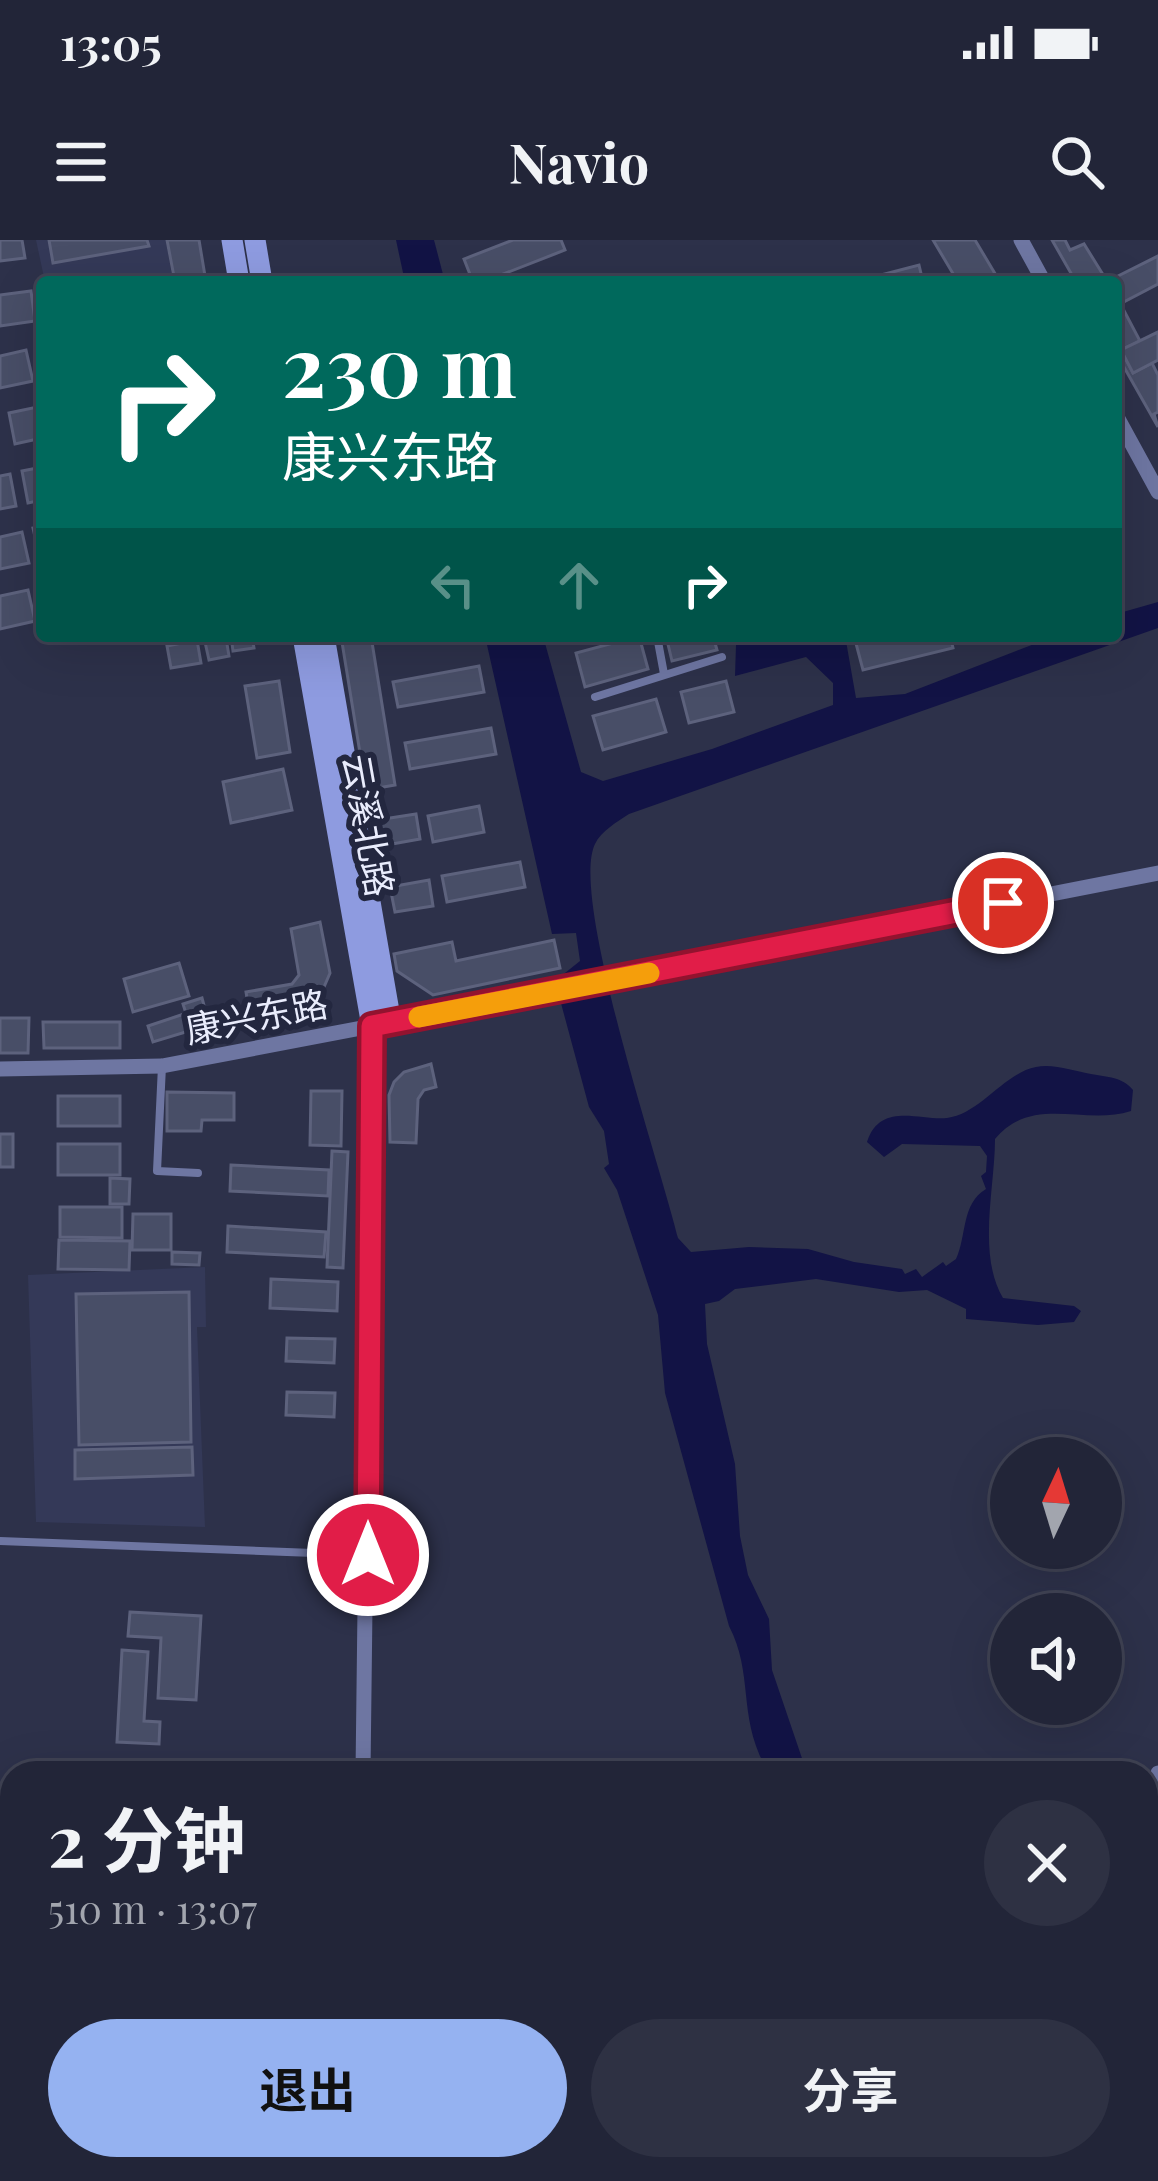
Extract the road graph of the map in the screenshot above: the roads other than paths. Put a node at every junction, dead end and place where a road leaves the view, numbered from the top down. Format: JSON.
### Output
{"nodes":[{"id":1,"x":232,"y":240,"type":"edge"},
{"id":2,"x":255,"y":240,"type":"edge"},
{"id":3,"x":1022,"y":240,"type":"edge"},
{"id":4,"x":238,"y":276,"type":"edge"},
{"id":5,"x":261,"y":276,"type":"edge"},
{"id":6,"x":1041,"y":276,"type":"edge"},
{"id":7,"x":1122,"y":426,"type":"edge"},
{"id":8,"x":1158,"y":492,"type":"edge"},
{"id":9,"x":304,"y":642,"type":"edge"},
{"id":10,"x":325,"y":642,"type":"edge"},
{"id":11,"x":658,"y":642,"type":"edge"},
{"id":12,"x":722,"y":657,"type":"dead end"},
{"id":13,"x":664,"y":674,"type":"junction"},
{"id":14,"x":595,"y":697,"type":"dead end"},
{"id":15,"x":1158,"y":873,"type":"edge"},
{"id":16,"x":382,"y":1024,"type":"junction"},
{"id":17,"x":162,"y":1066,"type":"junction"},
{"id":18,"x":0,"y":1070,"type":"edge"},
{"id":19,"x":198,"y":1173,"type":"dead end"},
{"id":20,"x":0,"y":1540,"type":"edge"},
{"id":21,"x":368,"y":1555,"type":"junction"},
{"id":22,"x":363,"y":1761,"type":"edge"}],
"edges":[{"from":1,"to":4,"type":"street"},
{"from":2,"to":5,"type":"street"},
{"from":3,"to":6,"type":"street"},
{"from":7,"to":8,"type":"street"},
{"from":9,"to":16,"type":"street","name":"云溪北路"},
{"from":10,"to":16,"type":"street","name":"云溪北路"},
{"from":11,"to":13,"type":"lane"},
{"from":12,"to":13,"type":"lane"},
{"from":13,"to":14,"type":"lane"},
{"from":15,"to":16,"type":"street","name":"康兴东路"},
{"from":16,"to":17,"type":"street","name":"康兴东路"},
{"from":16,"to":21,"type":"street"},
{"from":17,"to":18,"type":"street","name":"康兴东路"},
{"from":17,"to":19,"type":"lane"},
{"from":20,"to":21,"type":"lane"},
{"from":21,"to":22,"type":"street"}]}
